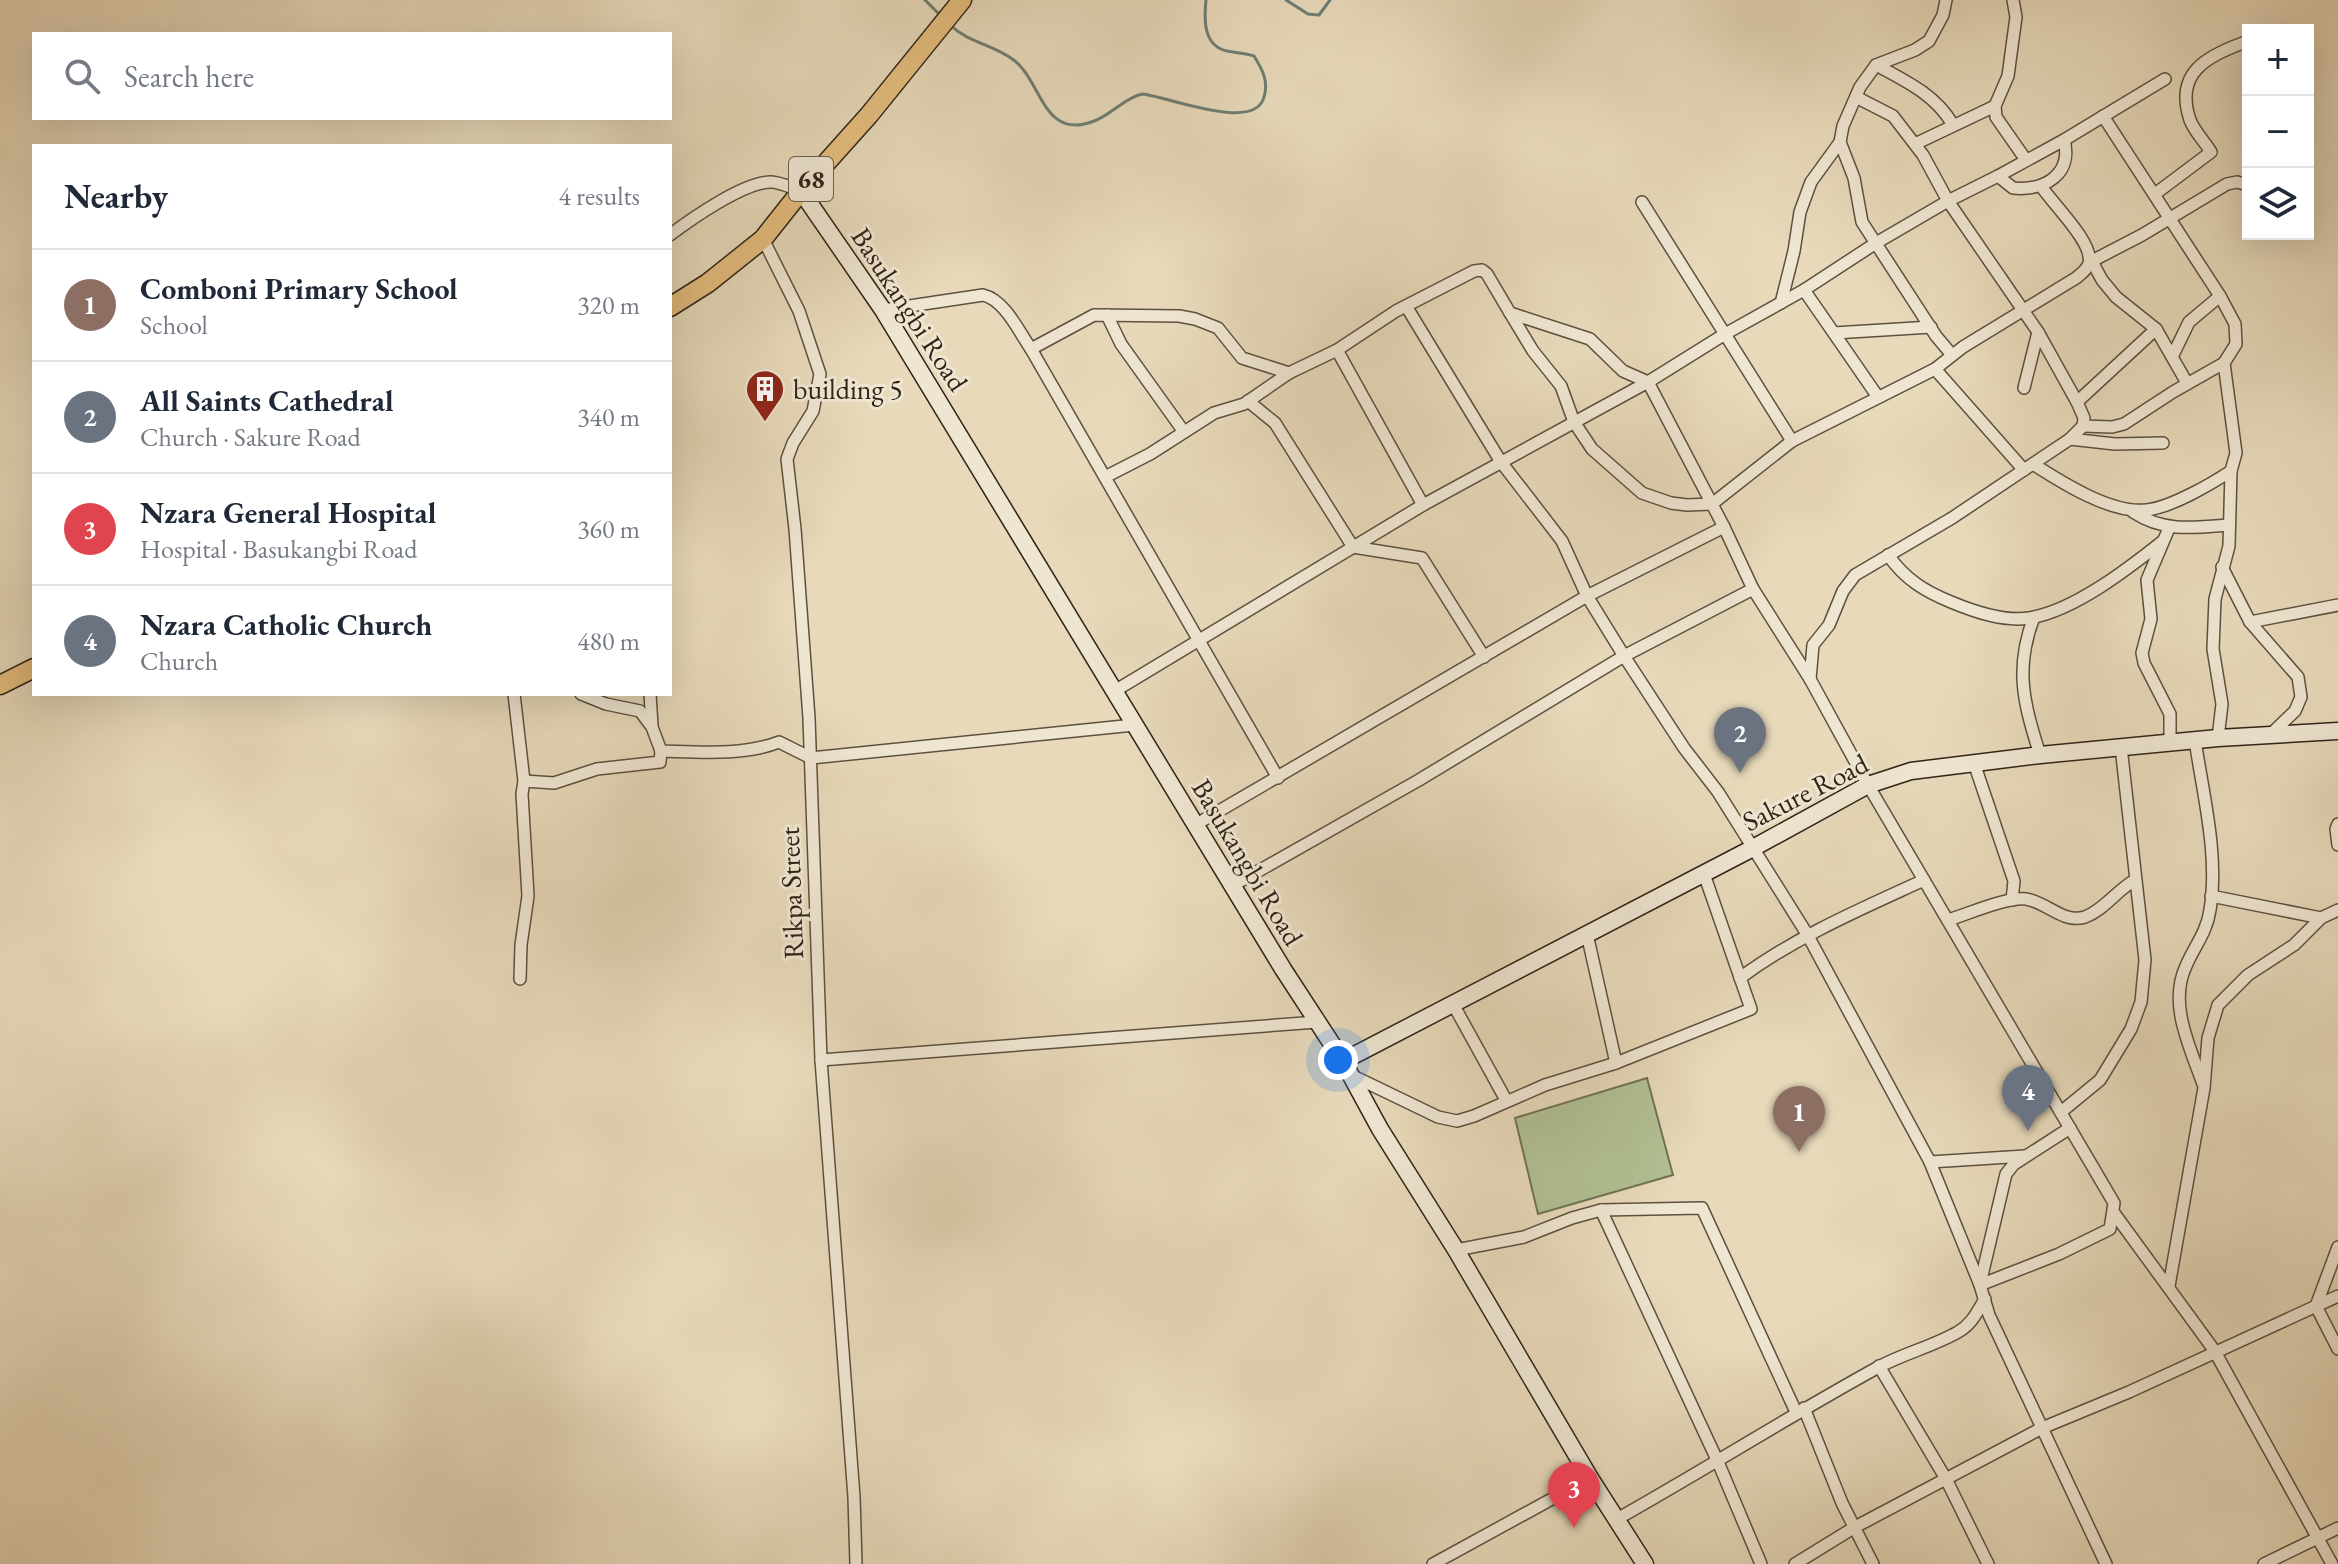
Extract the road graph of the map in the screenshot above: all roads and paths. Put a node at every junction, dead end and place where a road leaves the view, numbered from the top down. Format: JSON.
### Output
{"nodes":[{"id":1,"x":1946,"y":0,"type":"edge"},
{"id":2,"x":2013,"y":0,"type":"edge"},
{"id":3,"x":957,"y":6,"type":"edge"},
{"id":4,"x":2242,"y":43,"type":"edge"},
{"id":5,"x":1876,"y":65,"type":"junction"},
{"id":6,"x":2165,"y":79,"type":"dead end"},
{"id":7,"x":1856,"y":97,"type":"junction"},
{"id":8,"x":1995,"y":106,"type":"junction"},
{"id":9,"x":2103,"y":116,"type":"junction"},
{"id":10,"x":1953,"y":125,"type":"junction"},
{"id":11,"x":2064,"y":140,"type":"junction"},
{"id":12,"x":1840,"y":142,"type":"junction"},
{"id":13,"x":1915,"y":144,"type":"junction"},
{"id":14,"x":2026,"y":160,"type":"junction"},
{"id":15,"x":1998,"y":176,"type":"junction"},
{"id":16,"x":2242,"y":183,"type":"edge"},
{"id":17,"x":2041,"y":186,"type":"junction"},
{"id":18,"x":801,"y":191,"type":"junction"},
{"id":19,"x":2155,"y":194,"type":"junction"},
{"id":20,"x":1948,"y":201,"type":"junction"},
{"id":21,"x":1642,"y":202,"type":"dead end"},
{"id":22,"x":2171,"y":218,"type":"junction"},
{"id":23,"x":672,"y":234,"type":"edge"},
{"id":24,"x":763,"y":239,"type":"junction"},
{"id":25,"x":1876,"y":243,"type":"junction"},
{"id":26,"x":2090,"y":258,"type":"junction"},
{"id":27,"x":1804,"y":290,"type":"junction"},
{"id":28,"x":2220,"y":296,"type":"junction"},
{"id":29,"x":1781,"y":303,"type":"junction"},
{"id":30,"x":672,"y":306,"type":"edge"},
{"id":31,"x":1406,"y":306,"type":"junction"},
{"id":32,"x":2023,"y":309,"type":"junction"},
{"id":33,"x":883,"y":310,"type":"junction"},
{"id":34,"x":1510,"y":313,"type":"junction"},
{"id":35,"x":1107,"y":315,"type":"junction"},
{"id":36,"x":1931,"y":327,"type":"junction"},
{"id":37,"x":2156,"y":329,"type":"junction"},
{"id":38,"x":2038,"y":332,"type":"junction"},
{"id":39,"x":1834,"y":333,"type":"junction"},
{"id":40,"x":1725,"y":334,"type":"junction"},
{"id":41,"x":1031,"y":349,"type":"junction"},
{"id":42,"x":1337,"y":350,"type":"junction"},
{"id":43,"x":1952,"y":355,"type":"junction"},
{"id":44,"x":2173,"y":355,"type":"junction"},
{"id":45,"x":2224,"y":363,"type":"junction"},
{"id":46,"x":1935,"y":369,"type":"junction"},
{"id":47,"x":1289,"y":373,"type":"junction"},
{"id":48,"x":1648,"y":382,"type":"junction"},
{"id":49,"x":2187,"y":383,"type":"junction"},
{"id":50,"x":2024,"y":388,"type":"dead end"},
{"id":51,"x":1878,"y":397,"type":"junction"},
{"id":52,"x":1248,"y":401,"type":"junction"},
{"id":53,"x":2077,"y":402,"type":"junction"},
{"id":54,"x":1574,"y":422,"type":"junction"},
{"id":55,"x":2083,"y":426,"type":"junction"},
{"id":56,"x":1184,"y":432,"type":"junction"},
{"id":57,"x":2070,"y":439,"type":"junction"},
{"id":58,"x":1792,"y":441,"type":"junction"},
{"id":59,"x":2163,"y":443,"type":"dead end"},
{"id":60,"x":1501,"y":462,"type":"junction"},
{"id":61,"x":2029,"y":467,"type":"junction"},
{"id":62,"x":2231,"y":471,"type":"junction"},
{"id":63,"x":1105,"y":477,"type":"junction"},
{"id":64,"x":1712,"y":504,"type":"junction"},
{"id":65,"x":1423,"y":505,"type":"junction"},
{"id":66,"x":2130,"y":510,"type":"junction"},
{"id":67,"x":2228,"y":525,"type":"junction"},
{"id":68,"x":1724,"y":527,"type":"junction"},
{"id":69,"x":2169,"y":528,"type":"junction"},
{"id":70,"x":2163,"y":541,"type":"junction"},
{"id":71,"x":1353,"y":547,"type":"junction"},
{"id":72,"x":1888,"y":555,"type":"junction"},
{"id":73,"x":2222,"y":567,"type":"junction"},
{"id":74,"x":1753,"y":589,"type":"junction"},
{"id":75,"x":1587,"y":596,"type":"junction"},
{"id":76,"x":2338,"y":605,"type":"edge"},
{"id":77,"x":2034,"y":617,"type":"junction"},
{"id":78,"x":2250,"y":622,"type":"junction"},
{"id":79,"x":1200,"y":639,"type":"junction"},
{"id":80,"x":1624,"y":656,"type":"junction"},
{"id":81,"x":1484,"y":657,"type":"junction"},
{"id":82,"x":32,"y":669,"type":"edge"},
{"id":83,"x":1810,"y":679,"type":"junction"},
{"id":84,"x":0,"y":685,"type":"edge"},
{"id":85,"x":1113,"y":692,"type":"junction"},
{"id":86,"x":514,"y":696,"type":"edge"},
{"id":87,"x":586,"y":696,"type":"edge"},
{"id":88,"x":650,"y":696,"type":"edge"},
{"id":89,"x":1134,"y":725,"type":"junction"},
{"id":90,"x":652,"y":727,"type":"junction"},
{"id":91,"x":2338,"y":731,"type":"edge"},
{"id":92,"x":2271,"y":734,"type":"junction"},
{"id":93,"x":2218,"y":738,"type":"junction"},
{"id":94,"x":2195,"y":740,"type":"junction"},
{"id":95,"x":2170,"y":742,"type":"junction"},
{"id":96,"x":2121,"y":747,"type":"junction"},
{"id":97,"x":661,"y":751,"type":"junction"},
{"id":98,"x":2040,"y":755,"type":"junction"},
{"id":99,"x":811,"y":758,"type":"junction"},
{"id":100,"x":1974,"y":763,"type":"junction"},
{"id":101,"x":1278,"y":778,"type":"junction"},
{"id":102,"x":524,"y":781,"type":"junction"},
{"id":103,"x":1868,"y":785,"type":"junction"},
{"id":104,"x":2338,"y":824,"type":"edge"},
{"id":105,"x":1195,"y":825,"type":"junction"},
{"id":106,"x":2338,"y":845,"type":"edge"},
{"id":107,"x":1753,"y":848,"type":"junction"},
{"id":108,"x":1704,"y":874,"type":"junction"},
{"id":109,"x":1924,"y":880,"type":"junction"},
{"id":110,"x":2135,"y":880,"type":"junction"},
{"id":111,"x":1232,"y":886,"type":"junction"},
{"id":112,"x":2211,"y":896,"type":"junction"},
{"id":113,"x":2012,"y":900,"type":"junction"},
{"id":114,"x":2336,"y":915,"type":"edge"},
{"id":115,"x":2321,"y":918,"type":"junction"},
{"id":116,"x":1948,"y":920,"type":"junction"},
{"id":117,"x":1587,"y":934,"type":"junction"},
{"id":118,"x":1807,"y":934,"type":"junction"},
{"id":119,"x":1740,"y":978,"type":"junction"},
{"id":120,"x":520,"y":979,"type":"dead end"},
{"id":121,"x":1453,"y":1004,"type":"junction"},
{"id":122,"x":1317,"y":1022,"type":"junction"},
{"id":123,"x":821,"y":1060,"type":"junction"},
{"id":124,"x":1616,"y":1063,"type":"junction"},
{"id":125,"x":1346,"y":1068,"type":"junction"},
{"id":126,"x":2204,"y":1088,"type":"junction"},
{"id":127,"x":1506,"y":1100,"type":"junction"},
{"id":128,"x":2061,"y":1112,"type":"junction"},
{"id":129,"x":2070,"y":1128,"type":"junction"},
{"id":130,"x":2028,"y":1155,"type":"junction"},
{"id":131,"x":1930,"y":1162,"type":"junction"},
{"id":132,"x":1601,"y":1210,"type":"junction"},
{"id":133,"x":2114,"y":1213,"type":"junction"},
{"id":134,"x":2338,"y":1247,"type":"edge"},
{"id":135,"x":1456,"y":1250,"type":"junction"},
{"id":136,"x":1980,"y":1285,"type":"junction"},
{"id":137,"x":2169,"y":1286,"type":"junction"},
{"id":138,"x":2338,"y":1296,"type":"edge"},
{"id":139,"x":1985,"y":1299,"type":"junction"},
{"id":140,"x":2316,"y":1306,"type":"junction"},
{"id":141,"x":2338,"y":1349,"type":"edge"},
{"id":142,"x":2214,"y":1350,"type":"junction"},
{"id":143,"x":1879,"y":1366,"type":"junction"},
{"id":144,"x":1800,"y":1410,"type":"junction"},
{"id":145,"x":2042,"y":1428,"type":"junction"},
{"id":146,"x":1718,"y":1462,"type":"junction"},
{"id":147,"x":1590,"y":1478,"type":"junction"},
{"id":148,"x":1946,"y":1479,"type":"junction"},
{"id":149,"x":1617,"y":1519,"type":"junction"},
{"id":150,"x":1855,"y":1527,"type":"junction"},
{"id":151,"x":2338,"y":1528,"type":"edge"},
{"id":152,"x":2319,"y":1539,"type":"junction"},
{"id":153,"x":856,"y":1564,"type":"edge"},
{"id":154,"x":1433,"y":1564,"type":"edge"},
{"id":155,"x":1645,"y":1564,"type":"edge"},
{"id":156,"x":1761,"y":1564,"type":"edge"},
{"id":157,"x":1795,"y":1564,"type":"edge"},
{"id":158,"x":1873,"y":1564,"type":"edge"},
{"id":159,"x":1988,"y":1564,"type":"edge"},
{"id":160,"x":2106,"y":1564,"type":"edge"},
{"id":161,"x":2264,"y":1564,"type":"edge"},
{"id":162,"x":2332,"y":1564,"type":"edge"}],
"edges":[{"from":1,"to":5,"type":"street"},
{"from":2,"to":8,"type":"street"},
{"from":3,"to":18,"type":"main road","number":"68"},
{"from":4,"to":19,"type":"street"},
{"from":5,"to":7,"type":"street"},
{"from":5,"to":10,"type":"street"},
{"from":6,"to":9,"type":"street"},
{"from":7,"to":12,"type":"street"},
{"from":7,"to":13,"type":"street"},
{"from":8,"to":10,"type":"street"},
{"from":8,"to":14,"type":"street"},
{"from":9,"to":11,"type":"street"},
{"from":9,"to":19,"type":"street"},
{"from":10,"to":13,"type":"street"},
{"from":11,"to":14,"type":"street"},
{"from":11,"to":17,"type":"street"},
{"from":12,"to":25,"type":"street"},
{"from":12,"to":29,"type":"street"},
{"from":13,"to":20,"type":"street"},
{"from":14,"to":15,"type":"street"},
{"from":15,"to":17,"type":"street"},
{"from":15,"to":20,"type":"street"},
{"from":16,"to":22,"type":"street"},
{"from":17,"to":26,"type":"street"},
{"from":18,"to":23,"type":"street"},
{"from":18,"to":24,"type":"main road","number":"68"},
{"from":18,"to":33,"type":"street","name":"Basukangbi Road"},
{"from":19,"to":22,"type":"street"},
{"from":20,"to":25,"type":"street"},
{"from":20,"to":32,"type":"street"},
{"from":21,"to":40,"type":"street"},
{"from":22,"to":26,"type":"street"},
{"from":22,"to":28,"type":"street"},
{"from":24,"to":30,"type":"main road","number":"68"},
{"from":24,"to":99,"type":"street","name":"Rikpa Street"},
{"from":25,"to":27,"type":"street"},
{"from":25,"to":36,"type":"street"},
{"from":26,"to":32,"type":"street"},
{"from":26,"to":37,"type":"street"},
{"from":27,"to":29,"type":"street"},
{"from":27,"to":39,"type":"street"},
{"from":28,"to":44,"type":"street"},
{"from":28,"to":45,"type":"street"},
{"from":29,"to":40,"type":"street"},
{"from":31,"to":34,"type":"street"},
{"from":31,"to":42,"type":"street"},
{"from":31,"to":60,"type":"street"},
{"from":32,"to":38,"type":"street"},
{"from":32,"to":43,"type":"street"},
{"from":33,"to":41,"type":"street"},
{"from":33,"to":85,"type":"street","name":"Basukangbi Road"},
{"from":34,"to":48,"type":"street"},
{"from":34,"to":54,"type":"street"},
{"from":35,"to":41,"type":"street"},
{"from":35,"to":47,"type":"street"},
{"from":35,"to":56,"type":"street"},
{"from":36,"to":39,"type":"street"},
{"from":36,"to":43,"type":"street"},
{"from":37,"to":44,"type":"street"},
{"from":37,"to":53,"type":"street"},
{"from":38,"to":50,"type":"street"},
{"from":38,"to":53,"type":"street"},
{"from":39,"to":51,"type":"street"},
{"from":40,"to":48,"type":"street"},
{"from":40,"to":58,"type":"street"},
{"from":41,"to":63,"type":"street"},
{"from":42,"to":47,"type":"street"},
{"from":42,"to":65,"type":"street"},
{"from":43,"to":46,"type":"street"},
{"from":44,"to":49,"type":"street"},
{"from":45,"to":49,"type":"street"},
{"from":45,"to":62,"type":"street"},
{"from":46,"to":51,"type":"street"},
{"from":46,"to":61,"type":"street"},
{"from":47,"to":52,"type":"street"},
{"from":48,"to":54,"type":"street"},
{"from":48,"to":64,"type":"street"},
{"from":49,"to":55,"type":"street"},
{"from":51,"to":58,"type":"street"},
{"from":52,"to":56,"type":"street"},
{"from":52,"to":71,"type":"street"},
{"from":53,"to":55,"type":"street"},
{"from":54,"to":60,"type":"street"},
{"from":54,"to":64,"type":"street"},
{"from":55,"to":57,"type":"street"},
{"from":56,"to":63,"type":"street"},
{"from":57,"to":59,"type":"street"},
{"from":57,"to":61,"type":"street"},
{"from":58,"to":64,"type":"street"},
{"from":60,"to":65,"type":"street"},
{"from":60,"to":75,"type":"street"},
{"from":61,"to":66,"type":"street"},
{"from":61,"to":72,"type":"street"},
{"from":62,"to":66,"type":"street"},
{"from":62,"to":67,"type":"street"},
{"from":63,"to":79,"type":"street"},
{"from":64,"to":68,"type":"street"},
{"from":65,"to":71,"type":"street"},
{"from":66,"to":69,"type":"street"},
{"from":67,"to":69,"type":"street"},
{"from":67,"to":73,"type":"street"},
{"from":68,"to":74,"type":"street"},
{"from":68,"to":75,"type":"street"},
{"from":69,"to":70,"type":"street"},
{"from":70,"to":77,"type":"street"},
{"from":70,"to":95,"type":"street"},
{"from":71,"to":79,"type":"street"},
{"from":71,"to":81,"type":"street"},
{"from":72,"to":77,"type":"street"},
{"from":72,"to":83,"type":"street"},
{"from":73,"to":78,"type":"street"},
{"from":73,"to":93,"type":"street"},
{"from":74,"to":80,"type":"street"},
{"from":74,"to":83,"type":"street"},
{"from":75,"to":80,"type":"street"},
{"from":75,"to":81,"type":"street"},
{"from":76,"to":78,"type":"street"},
{"from":77,"to":98,"type":"street"},
{"from":78,"to":92,"type":"street"},
{"from":79,"to":85,"type":"street"},
{"from":79,"to":101,"type":"street"},
{"from":80,"to":107,"type":"street"},
{"from":80,"to":111,"type":"street"},
{"from":81,"to":101,"type":"street"},
{"from":82,"to":84,"type":"main road"},
{"from":83,"to":103,"type":"street"},
{"from":85,"to":89,"type":"street","name":"Basukangbi Road"},
{"from":86,"to":102,"type":"street"},
{"from":87,"to":90,"type":"street"},
{"from":88,"to":90,"type":"street"},
{"from":89,"to":99,"type":"street"},
{"from":89,"to":105,"type":"street","name":"Basukangbi Road"},
{"from":90,"to":97,"type":"street"},
{"from":91,"to":92,"type":"street","name":"Sakure Road"},
{"from":92,"to":93,"type":"street","name":"Sakure Road"},
{"from":93,"to":94,"type":"street","name":"Sakure Road"},
{"from":94,"to":95,"type":"street","name":"Sakure Road"},
{"from":94,"to":112,"type":"street"},
{"from":95,"to":96,"type":"street","name":"Sakure Road"},
{"from":96,"to":98,"type":"street","name":"Sakure Road"},
{"from":96,"to":110,"type":"street"},
{"from":97,"to":99,"type":"street"},
{"from":97,"to":102,"type":"street"},
{"from":98,"to":100,"type":"street","name":"Sakure Road"},
{"from":99,"to":123,"type":"street","name":"Rikpa Street"},
{"from":100,"to":103,"type":"street","name":"Sakure Road"},
{"from":100,"to":113,"type":"street"},
{"from":101,"to":105,"type":"street"},
{"from":102,"to":120,"type":"street"},
{"from":103,"to":107,"type":"street","name":"Sakure Road"},
{"from":103,"to":109,"type":"street"},
{"from":104,"to":106,"type":"street"},
{"from":105,"to":111,"type":"street","name":"Basukangbi Road"},
{"from":107,"to":108,"type":"street","name":"Sakure Road"},
{"from":107,"to":118,"type":"street"},
{"from":108,"to":117,"type":"street","name":"Sakure Road"},
{"from":108,"to":119,"type":"street"},
{"from":109,"to":116,"type":"street"},
{"from":109,"to":118,"type":"street"},
{"from":110,"to":113,"type":"street"},
{"from":110,"to":128,"type":"street"},
{"from":111,"to":122,"type":"street","name":"Basukangbi Road"},
{"from":112,"to":115,"type":"street"},
{"from":112,"to":126,"type":"street"},
{"from":113,"to":116,"type":"street"},
{"from":114,"to":115,"type":"street"},
{"from":115,"to":126,"type":"street"},
{"from":116,"to":128,"type":"street"},
{"from":117,"to":121,"type":"street","name":"Sakure Road"},
{"from":117,"to":124,"type":"street"},
{"from":118,"to":119,"type":"street"},
{"from":118,"to":131,"type":"street"},
{"from":119,"to":124,"type":"street"},
{"from":121,"to":125,"type":"street","name":"Sakure Road"},
{"from":121,"to":127,"type":"street"},
{"from":122,"to":123,"type":"street"},
{"from":122,"to":125,"type":"street","name":"Basukangbi Road"},
{"from":123,"to":153,"type":"street","name":"Rikpa Street"},
{"from":124,"to":127,"type":"street"},
{"from":125,"to":127,"type":"street"},
{"from":125,"to":135,"type":"street","name":"Basukangbi Road"},
{"from":126,"to":137,"type":"street"},
{"from":128,"to":129,"type":"street"},
{"from":129,"to":130,"type":"street"},
{"from":129,"to":133,"type":"street"},
{"from":130,"to":131,"type":"street"},
{"from":130,"to":136,"type":"street"},
{"from":131,"to":136,"type":"street"},
{"from":132,"to":135,"type":"street"},
{"from":132,"to":144,"type":"street"},
{"from":132,"to":146,"type":"street"},
{"from":133,"to":136,"type":"street"},
{"from":133,"to":137,"type":"street"},
{"from":134,"to":140,"type":"street"},
{"from":135,"to":147,"type":"street","name":"Basukangbi Road"},
{"from":136,"to":139,"type":"street"},
{"from":137,"to":142,"type":"street"},
{"from":138,"to":140,"type":"street"},
{"from":139,"to":143,"type":"street"},
{"from":139,"to":145,"type":"street"},
{"from":140,"to":141,"type":"street"},
{"from":140,"to":142,"type":"street"},
{"from":142,"to":145,"type":"street"},
{"from":142,"to":152,"type":"street"},
{"from":143,"to":144,"type":"street"},
{"from":143,"to":148,"type":"street"},
{"from":144,"to":146,"type":"street"},
{"from":144,"to":150,"type":"street"},
{"from":145,"to":148,"type":"street"},
{"from":145,"to":160,"type":"street"},
{"from":146,"to":149,"type":"street"},
{"from":146,"to":156,"type":"street"},
{"from":147,"to":149,"type":"street","name":"Basukangbi Road"},
{"from":147,"to":154,"type":"street"},
{"from":148,"to":150,"type":"street"},
{"from":148,"to":159,"type":"street"},
{"from":149,"to":155,"type":"street","name":"Basukangbi Road"},
{"from":150,"to":157,"type":"street"},
{"from":150,"to":158,"type":"street"},
{"from":151,"to":152,"type":"street"},
{"from":152,"to":161,"type":"street"},
{"from":152,"to":162,"type":"street"}]}
